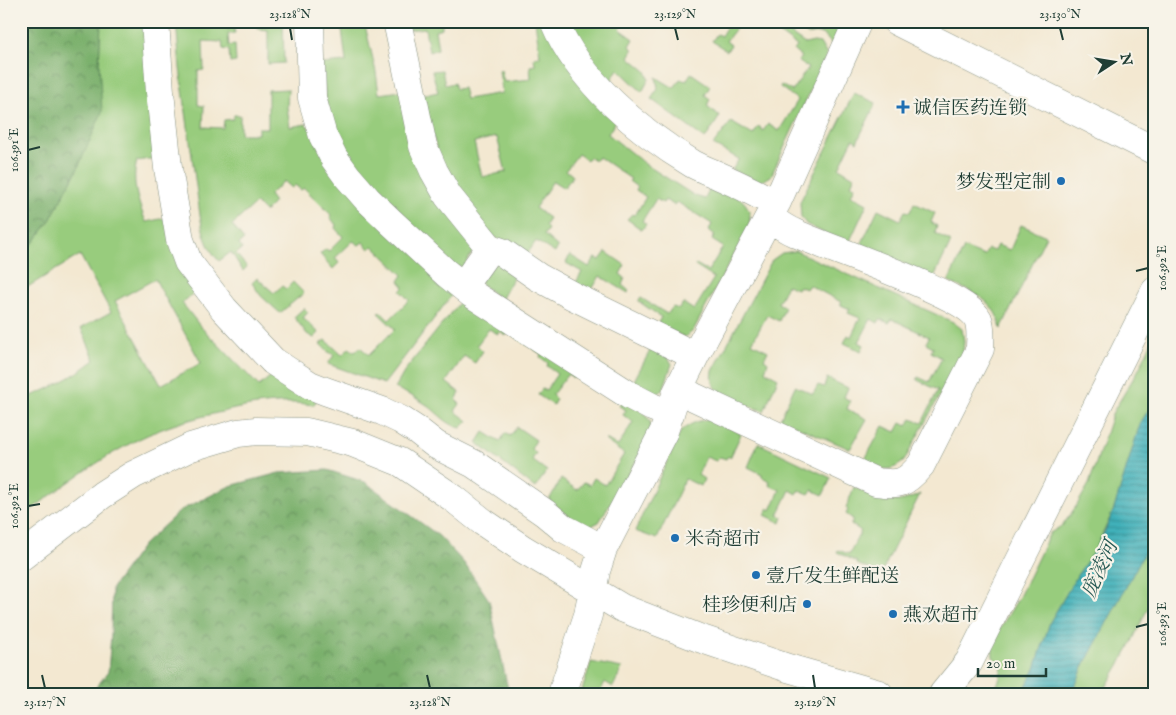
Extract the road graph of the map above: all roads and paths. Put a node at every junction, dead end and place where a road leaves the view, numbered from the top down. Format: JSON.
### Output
{"nodes":[{"id":1,"x":155,"y":21,"type":"edge"},
{"id":2,"x":310,"y":21,"type":"edge"},
{"id":3,"x":397,"y":21,"type":"edge"},
{"id":4,"x":554,"y":21,"type":"edge"},
{"id":5,"x":858,"y":21,"type":"edge"},
{"id":6,"x":896,"y":21,"type":"edge"},
{"id":7,"x":1155,"y":151,"type":"edge"},
{"id":8,"x":773,"y":209,"type":"junction"},
{"id":9,"x":490,"y":248,"type":"junction"},
{"id":10,"x":463,"y":286,"type":"junction"},
{"id":11,"x":1155,"y":291,"type":"edge"},
{"id":12,"x":695,"y":356,"type":"junction"},
{"id":13,"x":679,"y":388,"type":"junction"},
{"id":14,"x":670,"y":414,"type":"junction"},
{"id":15,"x":603,"y":549,"type":"junction"},
{"id":16,"x":21,"y":557,"type":"edge"},
{"id":17,"x":592,"y":590,"type":"junction"},
{"id":18,"x":562,"y":694,"type":"edge"},
{"id":19,"x":879,"y":694,"type":"edge"},
{"id":20,"x":943,"y":694,"type":"edge"}],
"edges":[{"from":1,"to":15,"type":"street"},
{"from":2,"to":10,"type":"street"},
{"from":3,"to":9,"type":"street"},
{"from":4,"to":8,"type":"street"},
{"from":5,"to":8,"type":"street"},
{"from":6,"to":7,"type":"street"},
{"from":8,"to":12,"type":"street"},
{"from":8,"to":13,"type":"street"},
{"from":9,"to":10,"type":"street"},
{"from":9,"to":12,"type":"street"},
{"from":10,"to":14,"type":"street"},
{"from":11,"to":20,"type":"street"},
{"from":12,"to":13,"type":"street"},
{"from":13,"to":14,"type":"street"},
{"from":14,"to":15,"type":"street"},
{"from":15,"to":17,"type":"street"},
{"from":16,"to":17,"type":"street"},
{"from":17,"to":18,"type":"street"},
{"from":17,"to":19,"type":"street"}]}
